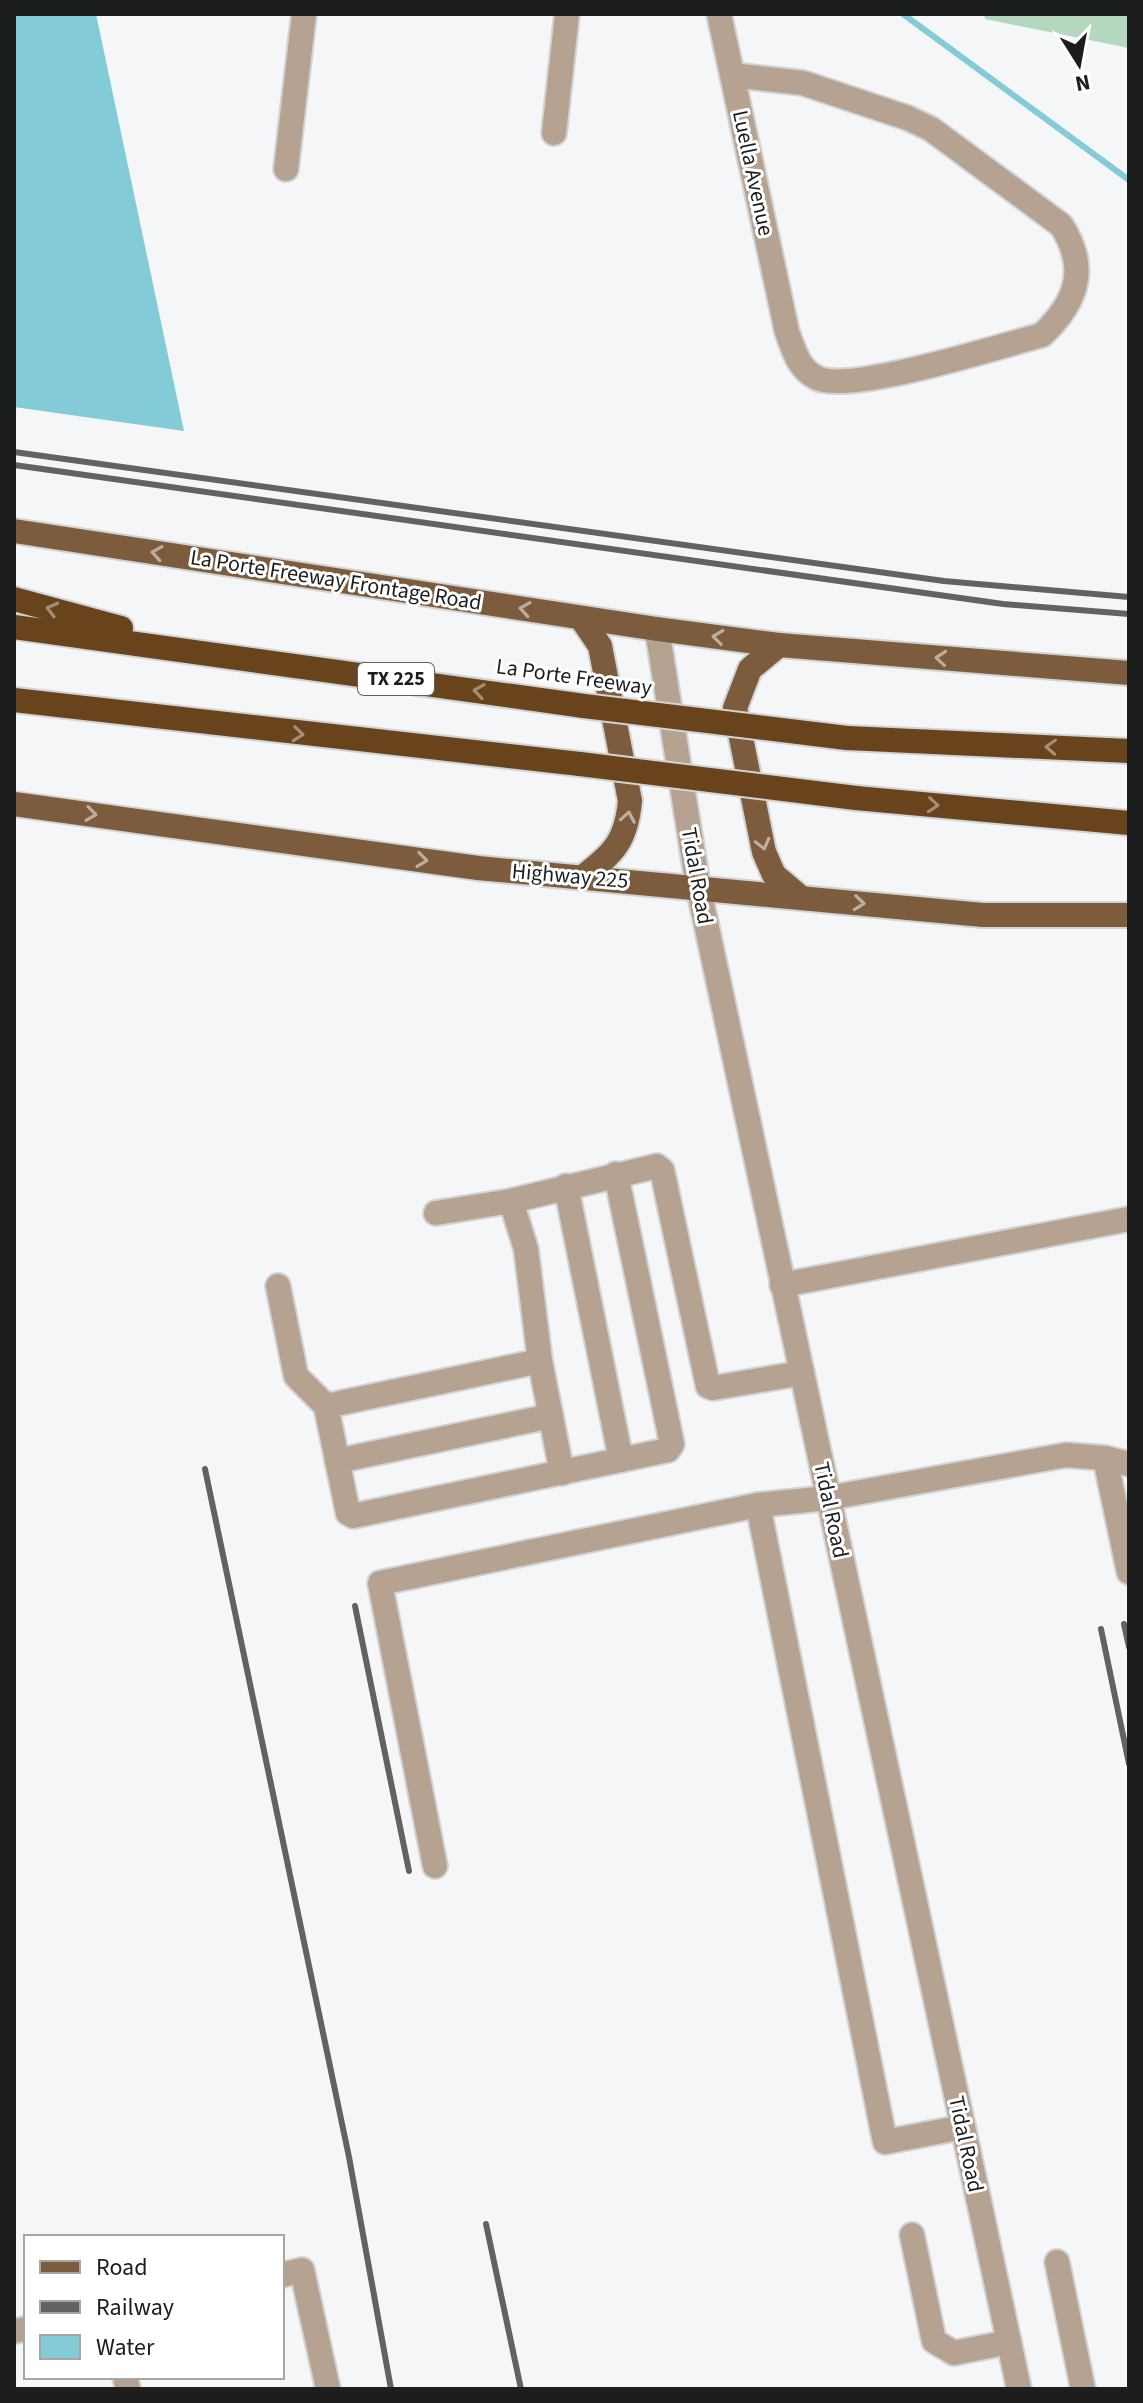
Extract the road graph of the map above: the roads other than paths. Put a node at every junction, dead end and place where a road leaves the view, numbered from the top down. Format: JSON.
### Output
{"nodes":[{"id":1,"x":304,"y":14,"type":"edge"},
{"id":2,"x":567,"y":14,"type":"edge"},
{"id":3,"x":719,"y":14,"type":"edge"},
{"id":4,"x":732,"y":75,"type":"junction"},
{"id":5,"x":554,"y":133,"type":"dead end"},
{"id":6,"x":286,"y":169,"type":"dead end"},
{"id":7,"x":14,"y":531,"type":"edge"},
{"id":8,"x":14,"y":599,"type":"edge"},
{"id":9,"x":581,"y":618,"type":"junction"},
{"id":10,"x":14,"y":627,"type":"edge"},
{"id":11,"x":657,"y":629,"type":"junction"},
{"id":12,"x":779,"y":645,"type":"junction"},
{"id":13,"x":208,"y":652,"type":"junction"},
{"id":14,"x":1129,"y":673,"type":"edge"},
{"id":15,"x":14,"y":700,"type":"edge"},
{"id":16,"x":14,"y":711,"type":"edge"},
{"id":17,"x":220,"y":725,"type":"junction"},
{"id":18,"x":1129,"y":751,"type":"edge"},
{"id":19,"x":14,"y":804,"type":"edge"},
{"id":20,"x":1129,"y":823,"type":"edge"},
{"id":21,"x":583,"y":877,"type":"junction"},
{"id":22,"x":698,"y":886,"type":"junction"},
{"id":23,"x":800,"y":897,"type":"junction"},
{"id":24,"x":1129,"y":915,"type":"edge"},
{"id":25,"x":616,"y":1174,"type":"junction"},
{"id":26,"x":566,"y":1186,"type":"junction"},
{"id":27,"x":511,"y":1201,"type":"junction"},
{"id":28,"x":436,"y":1213,"type":"dead end"},
{"id":29,"x":1129,"y":1219,"type":"edge"},
{"id":30,"x":782,"y":1285,"type":"junction"},
{"id":31,"x":278,"y":1286,"type":"dead end"},
{"id":32,"x":540,"y":1361,"type":"junction"},
{"id":33,"x":802,"y":1373,"type":"junction"},
{"id":34,"x":326,"y":1406,"type":"junction"},
{"id":35,"x":551,"y":1416,"type":"junction"},
{"id":36,"x":1105,"y":1458,"type":"junction"},
{"id":37,"x":621,"y":1460,"type":"junction"},
{"id":38,"x":337,"y":1461,"type":"junction"},
{"id":39,"x":1129,"y":1464,"type":"edge"},
{"id":40,"x":562,"y":1473,"type":"junction"},
{"id":41,"x":828,"y":1498,"type":"junction"},
{"id":42,"x":758,"y":1505,"type":"junction"},
{"id":43,"x":1129,"y":1572,"type":"edge"},
{"id":44,"x":435,"y":1866,"type":"dead end"},
{"id":45,"x":963,"y":2127,"type":"junction"},
{"id":46,"x":912,"y":2235,"type":"dead end"},
{"id":47,"x":1057,"y":2262,"type":"dead end"},
{"id":48,"x":284,"y":2274,"type":"edge"},
{"id":49,"x":1009,"y":2342,"type":"junction"},
{"id":50,"x":328,"y":2389,"type":"edge"},
{"id":51,"x":1019,"y":2389,"type":"edge"},
{"id":52,"x":1083,"y":2389,"type":"edge"}],
"edges":[{"from":1,"to":6,"type":"street"},
{"from":2,"to":5,"type":"street"},
{"from":3,"to":4,"type":"street","name":"Luella Avenue"},
{"from":4,"to":4,"type":"street","name":"Luella Avenue"},
{"from":9,"to":7,"type":"main road","name":"La Porte Freeway Frontage Road","one_way":true},
{"from":13,"to":8,"type":"highway","one_way":true},
{"from":9,"to":11,"type":"main road","name":"La Porte Freeway Frontage Road"},
{"from":21,"to":9,"type":"main road","one_way":true},
{"from":10,"to":13,"type":"highway","name":"La Porte Freeway","number":"TX 225"},
{"from":12,"to":11,"type":"main road","one_way":true},
{"from":11,"to":22,"type":"street","name":"Tidal Road"},
{"from":14,"to":12,"type":"main road","one_way":true},
{"from":12,"to":23,"type":"main road","one_way":true},
{"from":18,"to":13,"type":"highway","name":"La Porte Freeway","number":"TX 225","one_way":true,"bridge":true},
{"from":15,"to":17,"type":"highway"},
{"from":16,"to":17,"type":"highway"},
{"from":17,"to":20,"type":"highway","one_way":true,"bridge":true},
{"from":19,"to":21,"type":"main road","name":"Highway 225","one_way":true},
{"from":21,"to":22,"type":"main road","name":"Highway 225"},
{"from":22,"to":23,"type":"main road","name":"Highway 225"},
{"from":22,"to":30,"type":"street","name":"Tidal Road"},
{"from":23,"to":24,"type":"main road","name":"Highway 225","one_way":true},
{"from":25,"to":26,"type":"street"},
{"from":25,"to":33,"type":"street"},
{"from":25,"to":37,"type":"street"},
{"from":26,"to":27,"type":"street"},
{"from":26,"to":37,"type":"street"},
{"from":27,"to":28,"type":"street"},
{"from":27,"to":32,"type":"street"},
{"from":29,"to":30,"type":"street"},
{"from":30,"to":33,"type":"street","name":"Tidal Road"},
{"from":31,"to":34,"type":"street"},
{"from":32,"to":34,"type":"street"},
{"from":32,"to":35,"type":"street"},
{"from":33,"to":41,"type":"street","name":"Tidal Road"},
{"from":34,"to":38,"type":"street"},
{"from":35,"to":38,"type":"street"},
{"from":35,"to":40,"type":"street"},
{"from":36,"to":39,"type":"street"},
{"from":36,"to":41,"type":"street"},
{"from":36,"to":43,"type":"street"},
{"from":37,"to":40,"type":"street"},
{"from":38,"to":40,"type":"street"},
{"from":41,"to":42,"type":"street"},
{"from":41,"to":45,"type":"street","name":"Tidal Road"},
{"from":42,"to":44,"type":"street"},
{"from":42,"to":45,"type":"street"},
{"from":45,"to":49,"type":"street","name":"Tidal Road"},
{"from":46,"to":49,"type":"street"},
{"from":47,"to":52,"type":"street"},
{"from":48,"to":50,"type":"street"},
{"from":49,"to":51,"type":"street","name":"Tidal Road"}]}
